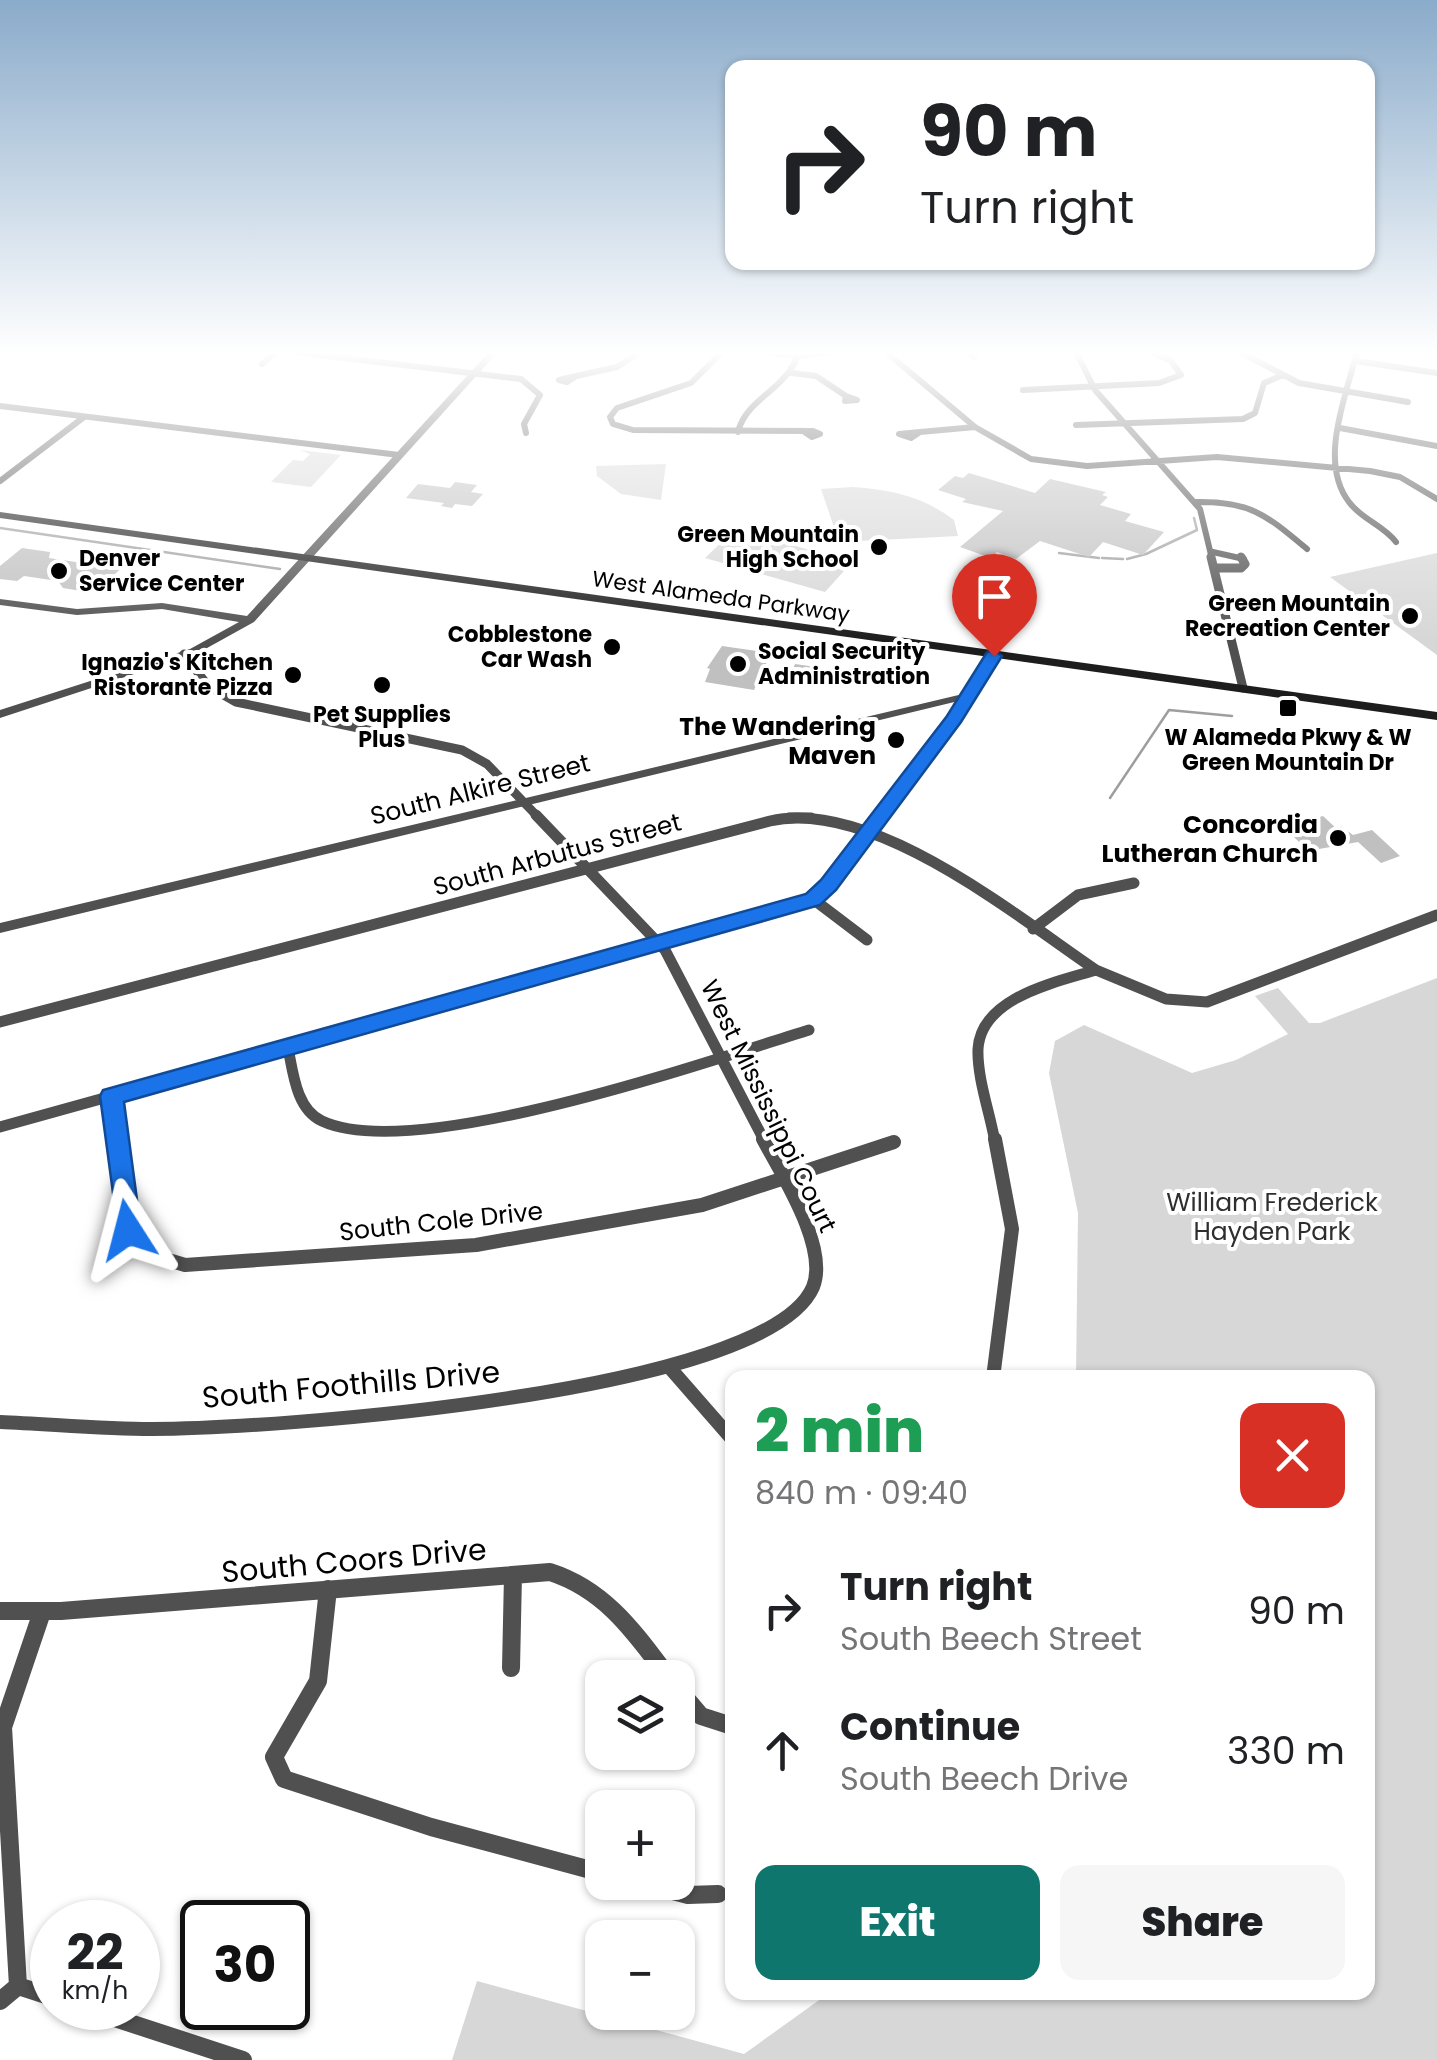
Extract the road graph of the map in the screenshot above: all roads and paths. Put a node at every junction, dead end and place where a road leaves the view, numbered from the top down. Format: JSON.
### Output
{"nodes":[{"id":1,"x":42,"y":448,"type":"edge"},
{"id":2,"x":344,"y":448,"type":"edge"},
{"id":3,"x":405,"y":448,"type":"edge"},
{"id":4,"x":1009,"y":448,"type":"edge"},
{"id":5,"x":1149,"y":448,"type":"edge"},
{"id":6,"x":1338,"y":448,"type":"edge"},
{"id":7,"x":399,"y":455,"type":"junction"},
{"id":8,"x":1160,"y":460,"type":"junction"},
{"id":9,"x":1336,"y":468,"type":"junction"},
{"id":10,"x":0,"y":481,"type":"edge"},
{"id":11,"x":1437,"y":498,"type":"edge"},
{"id":12,"x":1196,"y":502,"type":"junction"},
{"id":13,"x":0,"y":515,"type":"edge"},
{"id":14,"x":1396,"y":542,"type":"dead end"},
{"id":15,"x":1307,"y":550,"type":"dead end"},
{"id":16,"x":1213,"y":552,"type":"junction"},
{"id":17,"x":306,"y":558,"type":"junction"},
{"id":18,"x":1216,"y":568,"type":"junction"},
{"id":19,"x":0,"y":602,"type":"edge"},
{"id":20,"x":250,"y":620,"type":"junction"},
{"id":21,"x":184,"y":654,"type":"junction"},
{"id":22,"x":994,"y":656,"type":"junction"},
{"id":23,"x":1243,"y":688,"type":"junction"},
{"id":24,"x":971,"y":695,"type":"junction"},
{"id":25,"x":0,"y":714,"type":"edge"},
{"id":26,"x":1437,"y":716,"type":"edge"},
{"id":27,"x":524,"y":802,"type":"junction"},
{"id":28,"x":869,"y":833,"type":"junction"},
{"id":29,"x":589,"y":869,"type":"junction"},
{"id":30,"x":1134,"y":883,"type":"dead end"},
{"id":31,"x":813,"y":900,"type":"junction"},
{"id":32,"x":1437,"y":915,"type":"edge"},
{"id":33,"x":0,"y":928,"type":"edge"},
{"id":34,"x":1033,"y":929,"type":"junction"},
{"id":35,"x":867,"y":940,"type":"dead end"},
{"id":36,"x":661,"y":944,"type":"junction"},
{"id":37,"x":1096,"y":970,"type":"junction"},
{"id":38,"x":0,"y":1022,"type":"edge"},
{"id":39,"x":809,"y":1030,"type":"dead end"},
{"id":40,"x":288,"y":1048,"type":"junction"},
{"id":41,"x":720,"y":1056,"type":"junction"},
{"id":42,"x":112,"y":1096,"type":"junction"},
{"id":43,"x":0,"y":1127,"type":"edge"},
{"id":44,"x":894,"y":1142,"type":"dead end"},
{"id":45,"x":783,"y":1178,"type":"junction"},
{"id":46,"x":670,"y":1368,"type":"junction"},
{"id":47,"x":994,"y":1370,"type":"edge"},
{"id":48,"x":0,"y":1422,"type":"edge"},
{"id":49,"x":725,"y":1431,"type":"edge"},
{"id":50,"x":513,"y":1575,"type":"junction"},
{"id":51,"x":328,"y":1589,"type":"junction"},
{"id":52,"x":0,"y":1611,"type":"edge"},
{"id":53,"x":42,"y":1612,"type":"junction"},
{"id":54,"x":655,"y":1660,"type":"edge"},
{"id":55,"x":511,"y":1668,"type":"dead end"},
{"id":56,"x":695,"y":1710,"type":"edge"},
{"id":57,"x":725,"y":1724,"type":"edge"},
{"id":58,"x":585,"y":1868,"type":"edge"},
{"id":59,"x":695,"y":1894,"type":"edge"},
{"id":60,"x":718,"y":1894,"type":"dead end"},
{"id":61,"x":18,"y":1986,"type":"junction"},
{"id":62,"x":30,"y":1990,"type":"edge"},
{"id":63,"x":0,"y":2000,"type":"edge"},
{"id":64,"x":151,"y":2030,"type":"edge"},
{"id":65,"x":242,"y":2060,"type":"edge"}],
"edges":[{"from":1,"to":10,"type":"street"},
{"from":2,"to":7,"type":"street"},
{"from":3,"to":7,"type":"street"},
{"from":4,"to":8,"type":"street"},
{"from":5,"to":8,"type":"street"},
{"from":6,"to":9,"type":"street"},
{"from":7,"to":17,"type":"street"},
{"from":8,"to":9,"type":"street"},
{"from":8,"to":12,"type":"street"},
{"from":9,"to":11,"type":"street"},
{"from":9,"to":14,"type":"street"},
{"from":12,"to":15,"type":"street"},
{"from":12,"to":16,"type":"street"},
{"from":13,"to":17,"type":"main road","name":"West Alameda Parkway"},
{"from":16,"to":18,"type":"street"},
{"from":16,"to":18,"type":"street"},
{"from":17,"to":20,"type":"street"},
{"from":17,"to":22,"type":"main road","name":"West Alameda Parkway"},
{"from":18,"to":23,"type":"street"},
{"from":19,"to":20,"type":"street"},
{"from":20,"to":21,"type":"street"},
{"from":21,"to":25,"type":"street"},
{"from":21,"to":27,"type":"street","name":"West Mississippi Court"},
{"from":22,"to":23,"type":"main road","name":"West Alameda Parkway"},
{"from":22,"to":24,"type":"street"},
{"from":23,"to":26,"type":"main road","name":"West Alameda Parkway"},
{"from":24,"to":27,"type":"street","name":"South Alkire Street"},
{"from":24,"to":28,"type":"street"},
{"from":27,"to":29,"type":"street","name":"West Mississippi Court"},
{"from":27,"to":33,"type":"street","name":"South Alkire Street"},
{"from":28,"to":29,"type":"street","name":"South Arbutus Street"},
{"from":28,"to":31,"type":"street"},
{"from":28,"to":34,"type":"street","name":"South Arbutus Street"},
{"from":29,"to":36,"type":"street","name":"West Mississippi Court"},
{"from":29,"to":38,"type":"street","name":"South Arbutus Street"},
{"from":30,"to":34,"type":"street"},
{"from":31,"to":35,"type":"street"},
{"from":31,"to":36,"type":"street"},
{"from":32,"to":37,"type":"street"},
{"from":34,"to":37,"type":"street","name":"South Arbutus Street"},
{"from":36,"to":40,"type":"street"},
{"from":36,"to":41,"type":"street","name":"West Mississippi Court"},
{"from":37,"to":47,"type":"street"},
{"from":39,"to":41,"type":"street"},
{"from":40,"to":41,"type":"street"},
{"from":40,"to":42,"type":"street"},
{"from":41,"to":45,"type":"street","name":"West Mississippi Court"},
{"from":42,"to":43,"type":"street"},
{"from":42,"to":45,"type":"street","name":"South Cole Drive"},
{"from":44,"to":45,"type":"street","name":"South Cole Drive"},
{"from":45,"to":46,"type":"street","name":"West Mississippi Court"},
{"from":46,"to":48,"type":"street","name":"South Foothills Drive"},
{"from":46,"to":49,"type":"street"},
{"from":50,"to":51,"type":"street","name":"South Coors Drive"},
{"from":50,"to":54,"type":"street","name":"South Coors Drive"},
{"from":50,"to":55,"type":"street"},
{"from":51,"to":53,"type":"street","name":"South Coors Drive"},
{"from":51,"to":58,"type":"street"},
{"from":52,"to":53,"type":"street","name":"South Coors Drive"},
{"from":53,"to":61,"type":"street"},
{"from":56,"to":57,"type":"street"},
{"from":59,"to":60,"type":"street"},
{"from":61,"to":62,"type":"street"},
{"from":61,"to":63,"type":"street"},
{"from":64,"to":65,"type":"street"}]}
